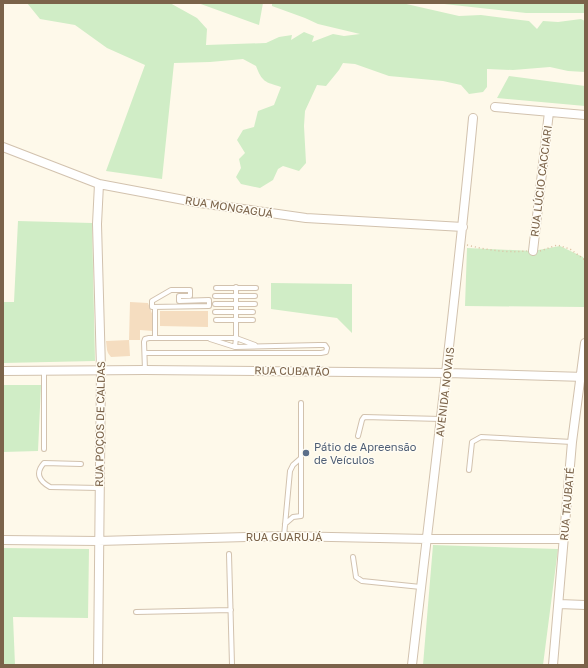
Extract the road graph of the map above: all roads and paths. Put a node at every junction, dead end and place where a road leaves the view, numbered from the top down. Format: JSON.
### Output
{"nodes":[{"id":1,"x":495,"y":107,"type":"dead end"},
{"id":2,"x":549,"y":112,"type":"junction"},
{"id":3,"x":585,"y":115,"type":"edge"},
{"id":4,"x":474,"y":118,"type":"dead end"},
{"id":5,"x":3,"y":147,"type":"edge"},
{"id":6,"x":100,"y":184,"type":"junction"},
{"id":7,"x":463,"y":227,"type":"junction"},
{"id":8,"x":462,"y":244,"type":"junction"},
{"id":9,"x":533,"y":251,"type":"junction"},
{"id":10,"x":585,"y":260,"type":"edge"},
{"id":11,"x":216,"y":288,"type":"dead end"},
{"id":12,"x":236,"y":288,"type":"junction"},
{"id":13,"x":256,"y":288,"type":"dead end"},
{"id":14,"x":216,"y":296,"type":"dead end"},
{"id":15,"x":236,"y":296,"type":"junction"},
{"id":16,"x":255,"y":296,"type":"dead end"},
{"id":17,"x":215,"y":304,"type":"dead end"},
{"id":18,"x":236,"y":304,"type":"junction"},
{"id":19,"x":255,"y":304,"type":"dead end"},
{"id":20,"x":155,"y":307,"type":"junction"},
{"id":21,"x":215,"y":312,"type":"dead end"},
{"id":22,"x":235,"y":312,"type":"junction"},
{"id":23,"x":253,"y":312,"type":"dead end"},
{"id":24,"x":216,"y":320,"type":"dead end"},
{"id":25,"x":235,"y":320,"type":"junction"},
{"id":26,"x":253,"y":320,"type":"dead end"},
{"id":27,"x":206,"y":337,"type":"junction"},
{"id":28,"x":155,"y":338,"type":"junction"},
{"id":29,"x":236,"y":338,"type":"junction"},
{"id":30,"x":585,"y":343,"type":"edge"},
{"id":31,"x":258,"y":346,"type":"junction"},
{"id":32,"x":236,"y":347,"type":"junction"},
{"id":33,"x":145,"y":353,"type":"junction"},
{"id":34,"x":101,"y":369,"type":"junction"},
{"id":35,"x":44,"y":370,"type":"junction"},
{"id":36,"x":145,"y":370,"type":"junction"},
{"id":37,"x":3,"y":371,"type":"edge"},
{"id":38,"x":447,"y":373,"type":"junction"},
{"id":39,"x":583,"y":377,"type":"edge"},
{"id":40,"x":301,"y":403,"type":"dead end"},
{"id":41,"x":441,"y":419,"type":"junction"},
{"id":42,"x":358,"y":436,"type":"dead end"},
{"id":43,"x":572,"y":442,"type":"junction"},
{"id":44,"x":44,"y":449,"type":"dead end"},
{"id":45,"x":301,"y":458,"type":"junction"},
{"id":46,"x":81,"y":464,"type":"dead end"},
{"id":47,"x":469,"y":470,"type":"dead end"},
{"id":48,"x":99,"y":488,"type":"junction"},
{"id":49,"x":285,"y":524,"type":"junction"},
{"id":50,"x":284,"y":536,"type":"junction"},
{"id":51,"x":564,"y":539,"type":"junction"},
{"id":52,"x":3,"y":540,"type":"edge"},
{"id":53,"x":426,"y":540,"type":"junction"},
{"id":54,"x":98,"y":541,"type":"junction"},
{"id":55,"x":229,"y":554,"type":"dead end"},
{"id":56,"x":353,"y":557,"type":"dead end"},
{"id":57,"x":421,"y":587,"type":"junction"},
{"id":58,"x":559,"y":604,"type":"junction"},
{"id":59,"x":585,"y":605,"type":"edge"},
{"id":60,"x":231,"y":610,"type":"junction"},
{"id":61,"x":136,"y":612,"type":"dead end"},
{"id":62,"x":98,"y":665,"type":"edge"},
{"id":63,"x":232,"y":665,"type":"edge"},
{"id":64,"x":412,"y":665,"type":"edge"},
{"id":65,"x":553,"y":665,"type":"edge"}],
"edges":[{"from":1,"to":2,"type":"street"},
{"from":2,"to":3,"type":"street"},
{"from":2,"to":9,"type":"street","name":"RUA LÚCIO CACCIARI"},
{"from":4,"to":7,"type":"street","name":"AVENIDA NOVAIS"},
{"from":5,"to":6,"type":"street","name":"RUA MONGAGUÁ"},
{"from":6,"to":7,"type":"street","name":"RUA MONGAGUÁ"},
{"from":6,"to":34,"type":"street","name":"RUA POÇOS DE CALDAS"},
{"from":7,"to":8,"type":"street","name":"AVENIDA NOVAIS"},
{"from":8,"to":9,"type":"path"},
{"from":8,"to":38,"type":"street","name":"AVENIDA NOVAIS"},
{"from":9,"to":10,"type":"path"},
{"from":11,"to":12,"type":"lane"},
{"from":12,"to":13,"type":"lane"},
{"from":12,"to":15,"type":"lane"},
{"from":14,"to":15,"type":"lane"},
{"from":15,"to":16,"type":"lane"},
{"from":15,"to":18,"type":"lane"},
{"from":17,"to":18,"type":"lane"},
{"from":18,"to":19,"type":"lane"},
{"from":18,"to":22,"type":"lane"},
{"from":20,"to":20,"type":"lane"},
{"from":20,"to":28,"type":"lane"},
{"from":21,"to":22,"type":"lane"},
{"from":22,"to":23,"type":"lane"},
{"from":22,"to":25,"type":"lane"},
{"from":24,"to":25,"type":"lane"},
{"from":25,"to":26,"type":"lane"},
{"from":25,"to":29,"type":"lane"},
{"from":27,"to":28,"type":"lane"},
{"from":27,"to":29,"type":"lane"},
{"from":27,"to":32,"type":"lane"},
{"from":28,"to":33,"type":"lane"},
{"from":29,"to":31,"type":"lane"},
{"from":29,"to":32,"type":"lane"},
{"from":30,"to":39,"type":"street","name":"RUA TAUBATÉ"},
{"from":31,"to":32,"type":"lane"},
{"from":31,"to":33,"type":"lane"},
{"from":33,"to":36,"type":"lane"},
{"from":34,"to":35,"type":"street","name":"RUA CUBATÃO"},
{"from":34,"to":36,"type":"street","name":"RUA CUBATÃO"},
{"from":34,"to":48,"type":"street","name":"RUA POÇOS DE CALDAS"},
{"from":35,"to":37,"type":"street","name":"RUA CUBATÃO"},
{"from":35,"to":44,"type":"lane"},
{"from":36,"to":38,"type":"street","name":"RUA CUBATÃO"},
{"from":38,"to":39,"type":"street","name":"RUA CUBATÃO"},
{"from":38,"to":41,"type":"street","name":"AVENIDA NOVAIS"},
{"from":39,"to":43,"type":"street","name":"RUA TAUBATÉ"},
{"from":40,"to":45,"type":"lane"},
{"from":41,"to":42,"type":"lane"},
{"from":41,"to":53,"type":"street","name":"AVENIDA NOVAIS"},
{"from":43,"to":47,"type":"lane"},
{"from":43,"to":51,"type":"street","name":"RUA TAUBATÉ"},
{"from":45,"to":49,"type":"lane"},
{"from":45,"to":49,"type":"lane"},
{"from":46,"to":48,"type":"lane"},
{"from":48,"to":54,"type":"street","name":"RUA POÇOS DE CALDAS"},
{"from":49,"to":50,"type":"lane"},
{"from":50,"to":53,"type":"street","name":"RUA GUARUJÁ"},
{"from":50,"to":54,"type":"street","name":"RUA GUARUJÁ"},
{"from":51,"to":53,"type":"street","name":"RUA GUARUJÁ"},
{"from":51,"to":58,"type":"street","name":"RUA TAUBATÉ"},
{"from":52,"to":54,"type":"street","name":"RUA GUARUJÁ"},
{"from":53,"to":57,"type":"street","name":"AVENIDA NOVAIS"},
{"from":54,"to":62,"type":"street","name":"RUA POÇOS DE CALDAS"},
{"from":55,"to":60,"type":"lane"},
{"from":56,"to":57,"type":"lane"},
{"from":57,"to":64,"type":"street","name":"AVENIDA NOVAIS"},
{"from":58,"to":59,"type":"street"},
{"from":58,"to":65,"type":"street","name":"RUA TAUBATÉ"},
{"from":60,"to":61,"type":"lane"},
{"from":60,"to":63,"type":"lane"}]}
